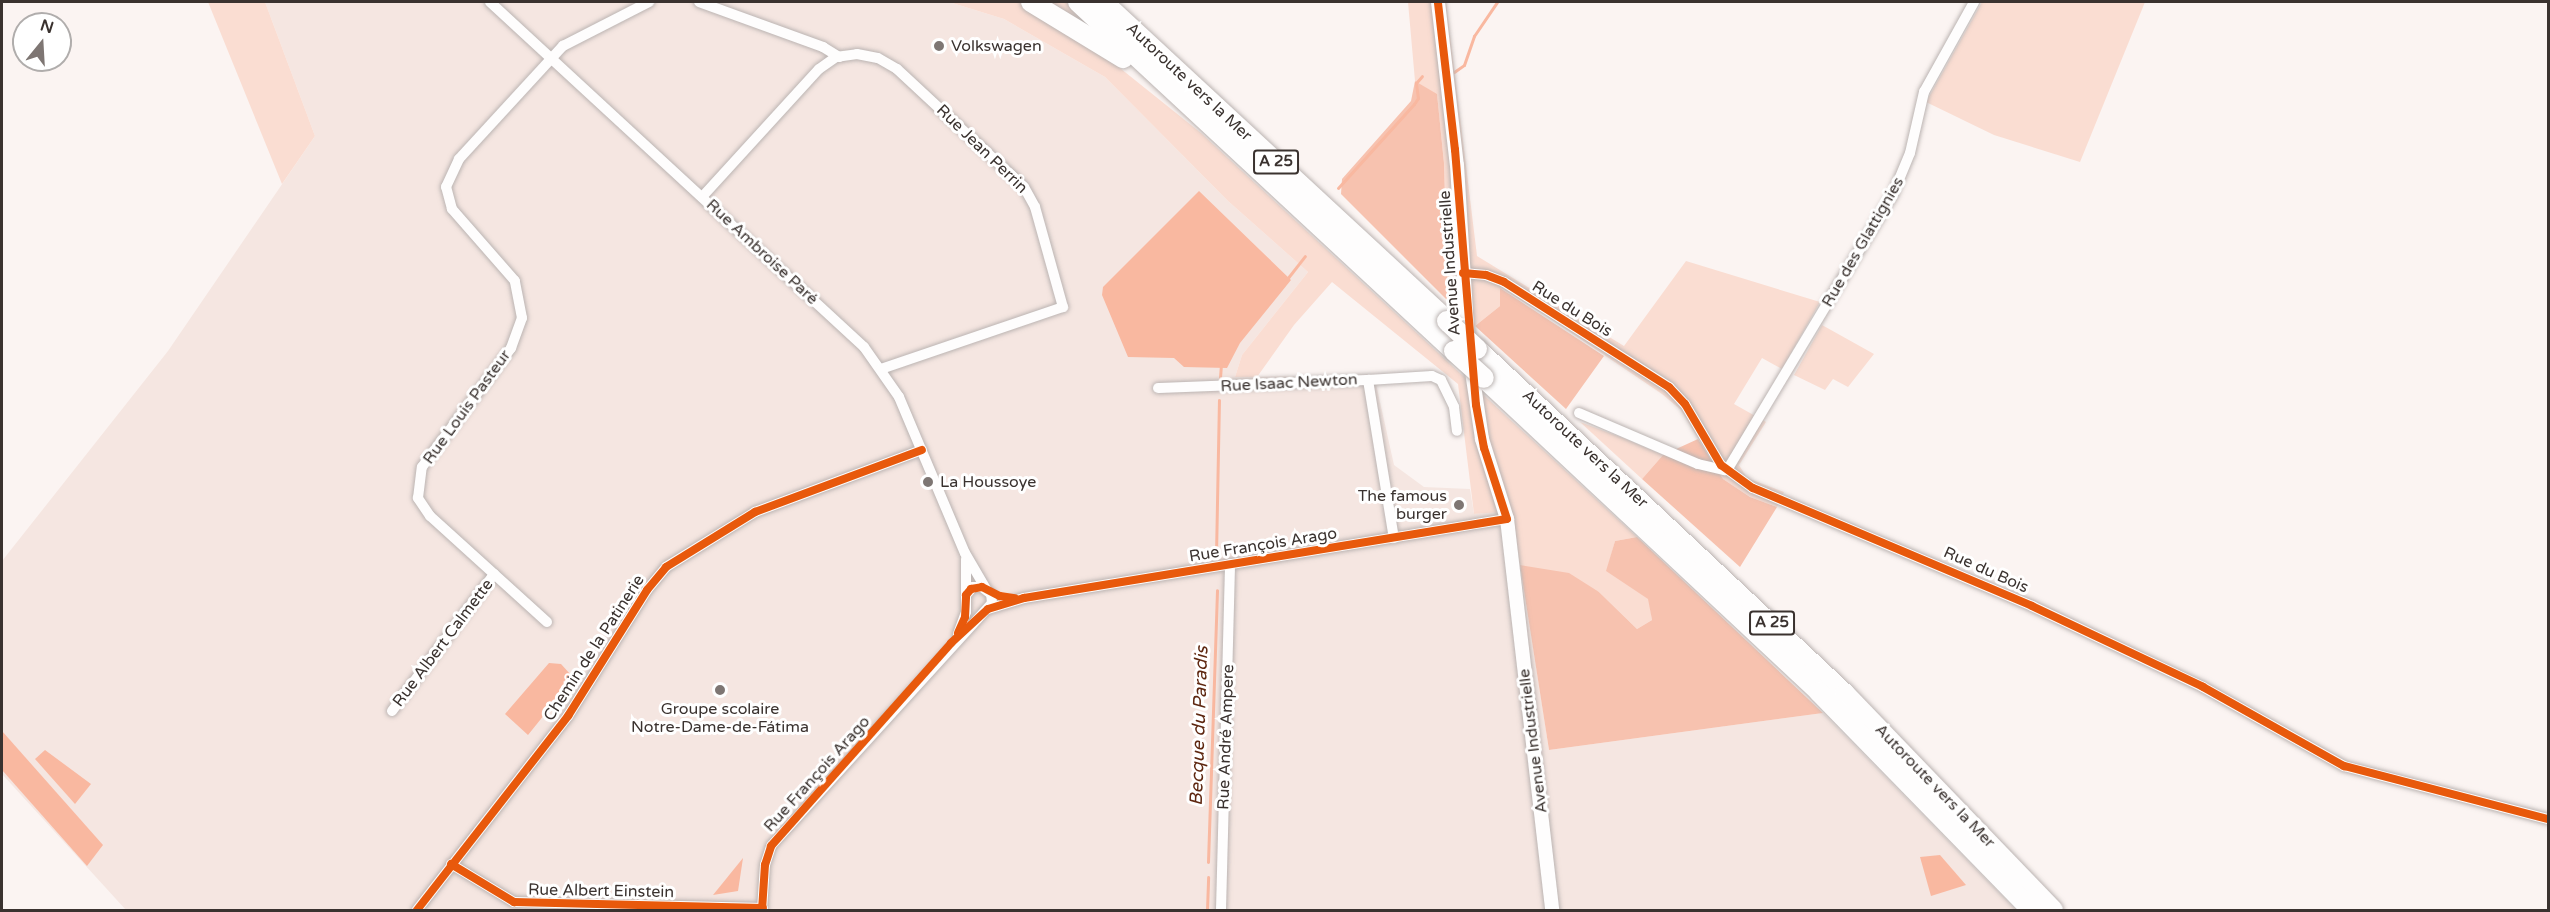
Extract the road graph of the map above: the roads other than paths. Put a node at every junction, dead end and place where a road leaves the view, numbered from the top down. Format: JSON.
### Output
{"nodes":[{"id":1,"x":490,"y":2,"type":"edge"},
{"id":2,"x":649,"y":2,"type":"edge"},
{"id":3,"x":699,"y":2,"type":"edge"},
{"id":4,"x":1031,"y":2,"type":"edge"},
{"id":5,"x":1078,"y":2,"type":"edge"},
{"id":6,"x":1103,"y":2,"type":"edge"},
{"id":7,"x":1122,"y":2,"type":"edge"},
{"id":8,"x":1438,"y":2,"type":"edge"},
{"id":9,"x":1974,"y":2,"type":"edge"},
{"id":10,"x":839,"y":57,"type":"junction"},
{"id":11,"x":551,"y":58,"type":"junction"},
{"id":12,"x":1172,"y":65,"type":"junction"},
{"id":13,"x":1207,"y":122,"type":"junction"},
{"id":14,"x":702,"y":196,"type":"junction"},
{"id":15,"x":1463,"y":273,"type":"junction"},
{"id":16,"x":881,"y":369,"type":"junction"},
{"id":17,"x":1368,"y":380,"type":"junction"},
{"id":18,"x":1158,"y":388,"type":"dead end"},
{"id":19,"x":1579,"y":413,"type":"dead end"},
{"id":20,"x":1457,"y":431,"type":"dead end"},
{"id":21,"x":922,"y":450,"type":"junction"},
{"id":22,"x":1725,"y":470,"type":"junction"},
{"id":23,"x":1506,"y":519,"type":"junction"},
{"id":24,"x":1394,"y":538,"type":"junction"},
{"id":25,"x":965,"y":553,"type":"junction"},
{"id":26,"x":1230,"y":564,"type":"junction"},
{"id":27,"x":494,"y":574,"type":"junction"},
{"id":28,"x":988,"y":590,"type":"junction"},
{"id":29,"x":1024,"y":598,"type":"junction"},
{"id":30,"x":966,"y":599,"type":"junction"},
{"id":31,"x":986,"y":610,"type":"junction"},
{"id":32,"x":547,"y":622,"type":"dead end"},
{"id":33,"x":951,"y":643,"type":"junction"},
{"id":34,"x":392,"y":711,"type":"dead end"},
{"id":35,"x":2548,"y":819,"type":"edge"},
{"id":36,"x":451,"y":864,"type":"junction"},
{"id":37,"x":763,"y":909,"type":"edge"},
{"id":38,"x":417,"y":910,"type":"edge"},
{"id":39,"x":1221,"y":910,"type":"edge"},
{"id":40,"x":1552,"y":910,"type":"edge"},
{"id":41,"x":2032,"y":910,"type":"edge"},
{"id":42,"x":2054,"y":910,"type":"edge"}],
"edges":[{"from":1,"to":11,"type":"street","name":"Rue Ambroise Paré"},
{"from":2,"to":11,"type":"street","name":"Rue Louis Pasteur"},
{"from":3,"to":10,"type":"street"},
{"from":4,"to":13,"type":"highway"},
{"from":5,"to":13,"type":"highway","number":"A 25"},
{"from":6,"to":12,"type":"highway","name":"Autoroute vers la Mer","number":"A 25"},
{"from":7,"to":12,"type":"highway"},
{"from":8,"to":15,"type":"street","name":"Avenue Industrielle"},
{"from":9,"to":22,"type":"street","name":"Rue des Glattignies"},
{"from":10,"to":14,"type":"street"},
{"from":10,"to":16,"type":"street","name":"Rue Jean Perrin"},
{"from":11,"to":14,"type":"street","name":"Rue Ambroise Paré"},
{"from":11,"to":27,"type":"street","name":"Rue Louis Pasteur"},
{"from":12,"to":42,"type":"highway","name":"Autoroute vers la Mer","number":"A 25","bridge":true},
{"from":13,"to":41,"type":"highway","number":"A 25","bridge":true},
{"from":14,"to":16,"type":"street","name":"Rue Ambroise Paré"},
{"from":15,"to":22,"type":"street","name":"Rue du Bois"},
{"from":15,"to":23,"type":"street","name":"Avenue Industrielle"},
{"from":16,"to":21,"type":"street","name":"Rue Ambroise Paré"},
{"from":17,"to":18,"type":"street","name":"Rue Isaac Newton"},
{"from":17,"to":20,"type":"street"},
{"from":17,"to":24,"type":"street","name":"Rue Isaac Newton"},
{"from":19,"to":22,"type":"street"},
{"from":21,"to":25,"type":"street","name":"Rue Ambroise Paré"},
{"from":21,"to":36,"type":"street","name":"Chemin de la Patinerie"},
{"from":22,"to":35,"type":"street","name":"Rue du Bois"},
{"from":23,"to":24,"type":"street","name":"Rue François Arago"},
{"from":23,"to":40,"type":"street","name":"Avenue Industrielle"},
{"from":24,"to":26,"type":"street","name":"Rue François Arago"},
{"from":25,"to":28,"type":"street","name":"Rue Ambroise Paré"},
{"from":25,"to":30,"type":"street","name":"Rue Ambroise Paré"},
{"from":26,"to":29,"type":"street","name":"Rue François Arago"},
{"from":26,"to":39,"type":"street","name":"Rue André Ampere"},
{"from":27,"to":32,"type":"street","name":"Rue Louis Pasteur"},
{"from":27,"to":34,"type":"street","name":"Rue Albert Calmette"},
{"from":28,"to":29,"type":"street","name":"Rue François Arago"},
{"from":28,"to":30,"type":"street"},
{"from":28,"to":31,"type":"street"},
{"from":29,"to":31,"type":"street","name":"Rue François Arago"},
{"from":30,"to":31,"type":"street"},
{"from":30,"to":33,"type":"street","name":"Rue François Arago"},
{"from":31,"to":33,"type":"street","name":"Rue François Arago"},
{"from":33,"to":37,"type":"street","name":"Rue François Arago"},
{"from":36,"to":37,"type":"street","name":"Rue Albert Einstein"},
{"from":36,"to":38,"type":"street","name":"Chemin de la Patinerie"}]}
